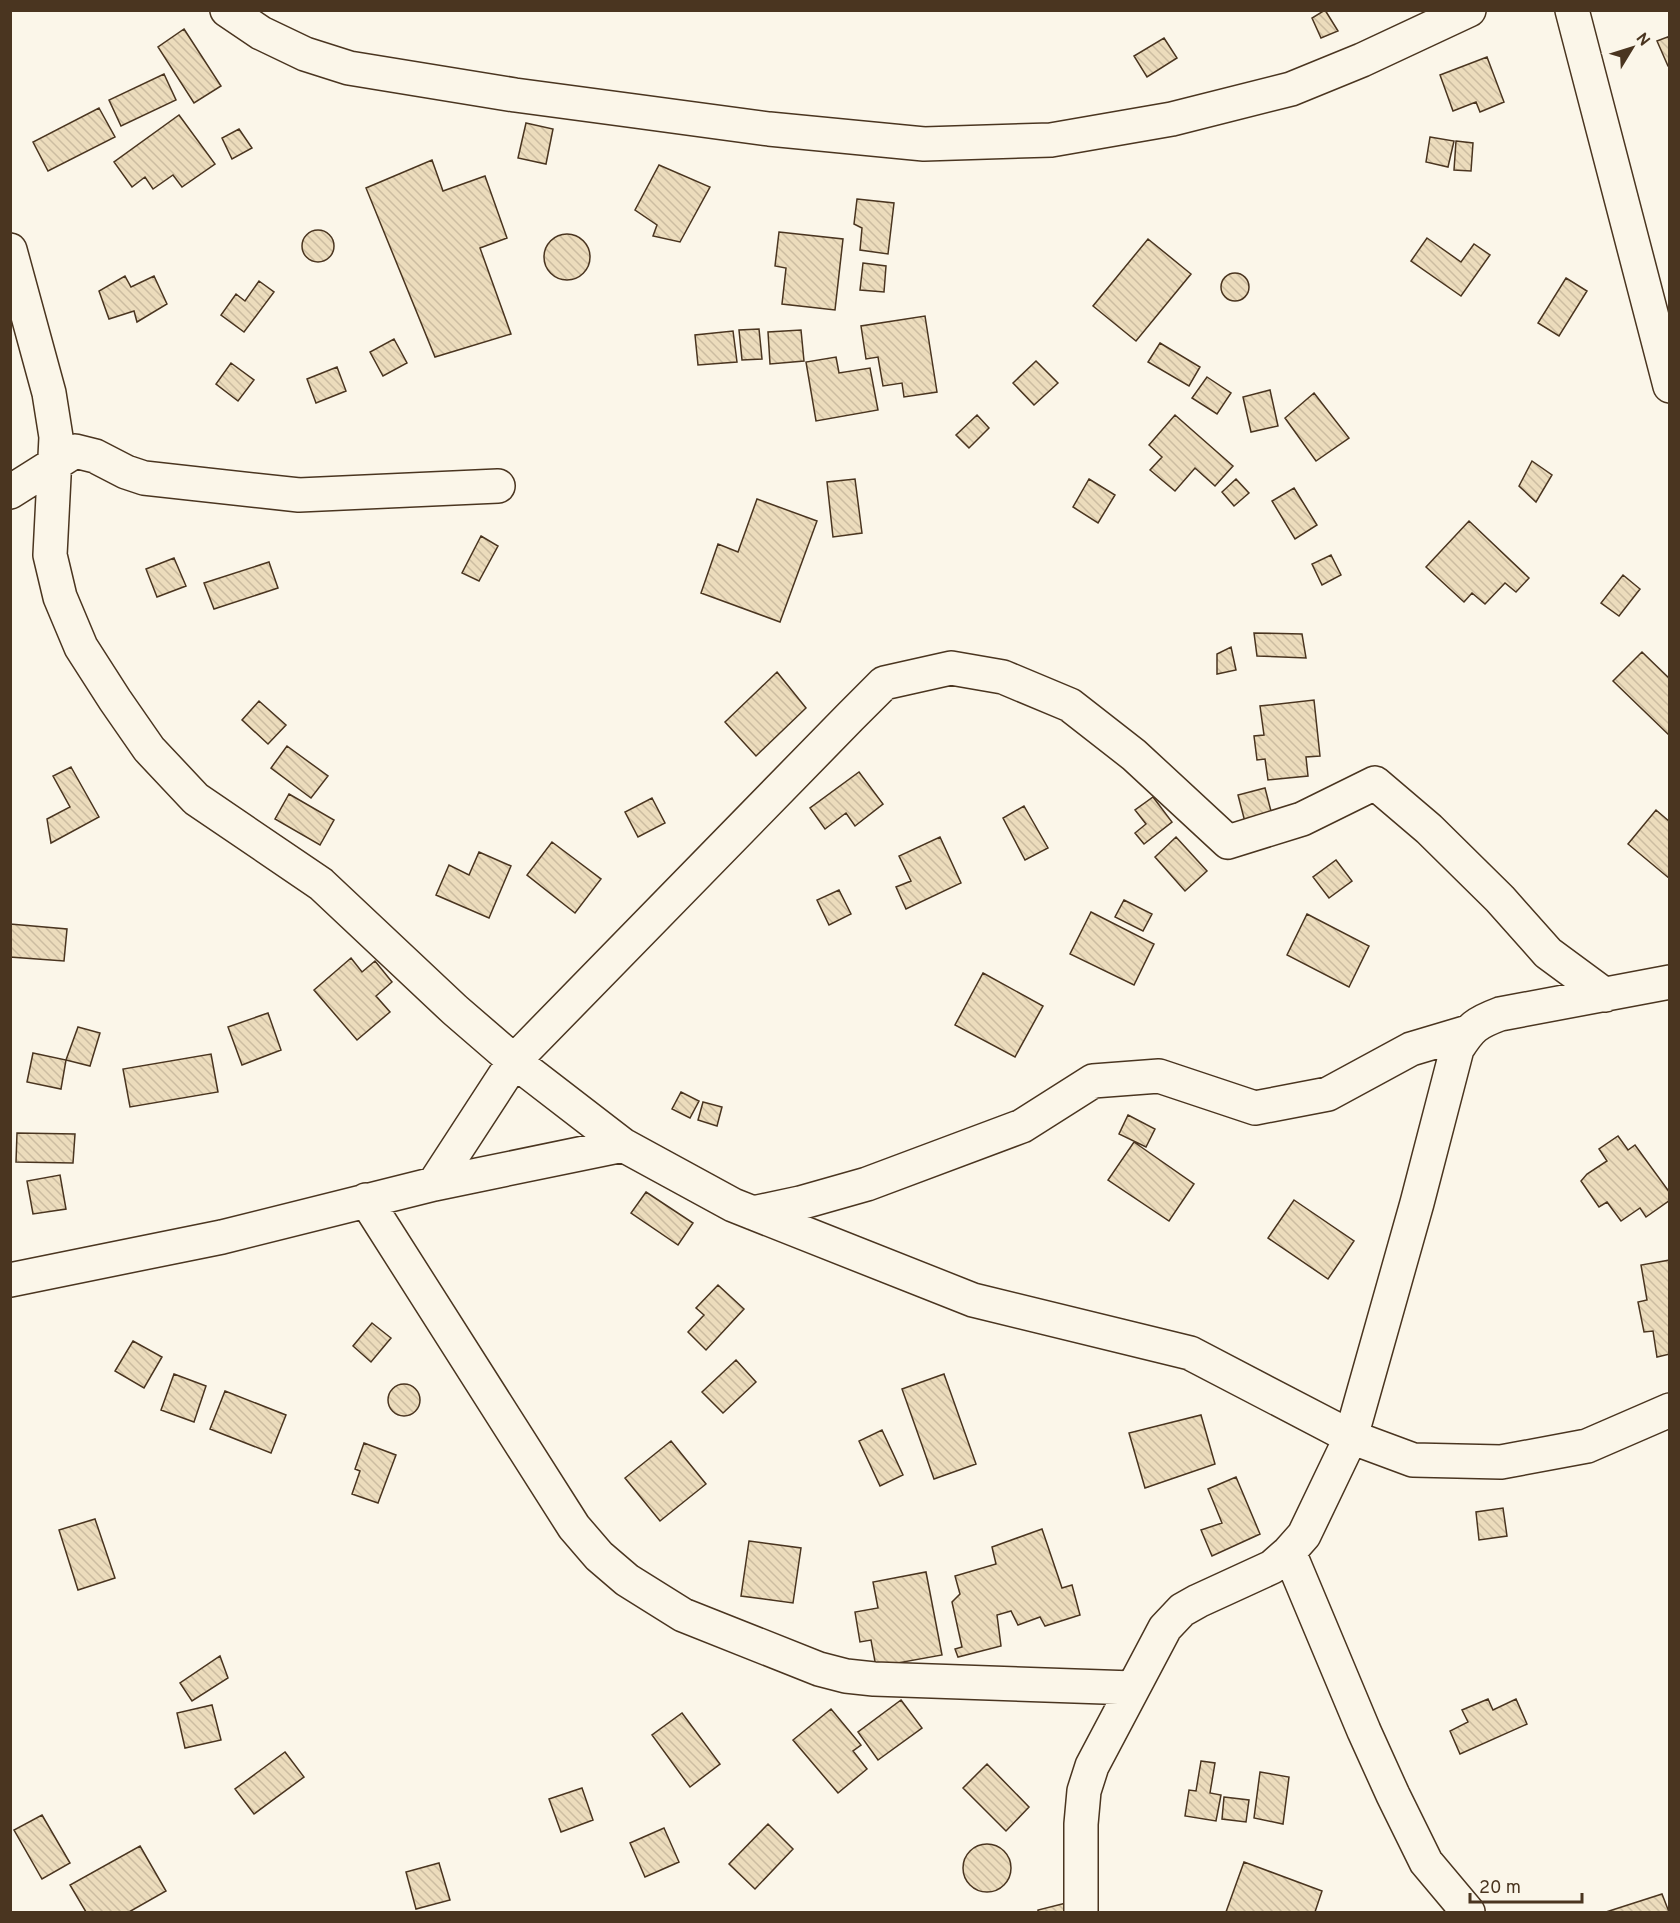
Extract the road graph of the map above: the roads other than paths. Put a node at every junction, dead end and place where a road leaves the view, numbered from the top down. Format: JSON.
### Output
{"nodes":[{"id":1,"x":227,"y":10,"type":"edge"},
{"id":2,"x":1469,"y":10,"type":"edge"},
{"id":3,"x":1572,"y":10,"type":"edge"},
{"id":4,"x":10,"y":250,"type":"edge"},
{"id":5,"x":1668,"y":376,"type":"edge"},
{"id":6,"x":55,"y":463,"type":"junction"},
{"id":7,"x":498,"y":486,"type":"dead end"},
{"id":8,"x":10,"y":492,"type":"edge"},
{"id":9,"x":1670,"y":982,"type":"edge"},
{"id":10,"x":1605,"y":995,"type":"junction"},
{"id":11,"x":1468,"y":1032,"type":"junction"},
{"id":12,"x":514,"y":1062,"type":"junction"},
{"id":13,"x":623,"y":1145,"type":"junction"},
{"id":14,"x":434,"y":1184,"type":"junction"},
{"id":15,"x":366,"y":1200,"type":"junction"},
{"id":16,"x":753,"y":1213,"type":"junction"},
{"id":17,"x":10,"y":1280,"type":"edge"},
{"id":18,"x":1670,"y":1410,"type":"edge"},
{"id":19,"x":1351,"y":1437,"type":"junction"},
{"id":20,"x":1289,"y":1552,"type":"junction"},
{"id":21,"x":1133,"y":1689,"type":"junction"},
{"id":22,"x":1081,"y":1912,"type":"edge"},
{"id":23,"x":1468,"y":1912,"type":"edge"}],
"edges":[{"from":1,"to":2,"type":"street"},
{"from":3,"to":5,"type":"street"},
{"from":4,"to":6,"type":"street"},
{"from":6,"to":7,"type":"street"},
{"from":6,"to":8,"type":"street"},
{"from":6,"to":12,"type":"street"},
{"from":9,"to":10,"type":"street"},
{"from":10,"to":11,"type":"street"},
{"from":10,"to":12,"type":"street"},
{"from":11,"to":16,"type":"street"},
{"from":11,"to":19,"type":"street"},
{"from":12,"to":13,"type":"street"},
{"from":12,"to":14,"type":"street"},
{"from":13,"to":14,"type":"street"},
{"from":13,"to":16,"type":"street"},
{"from":14,"to":15,"type":"street"},
{"from":15,"to":17,"type":"street"},
{"from":15,"to":21,"type":"street"},
{"from":16,"to":19,"type":"street"},
{"from":18,"to":19,"type":"street"},
{"from":19,"to":20,"type":"street"},
{"from":20,"to":21,"type":"street"},
{"from":20,"to":23,"type":"street"},
{"from":21,"to":22,"type":"street"}]}
